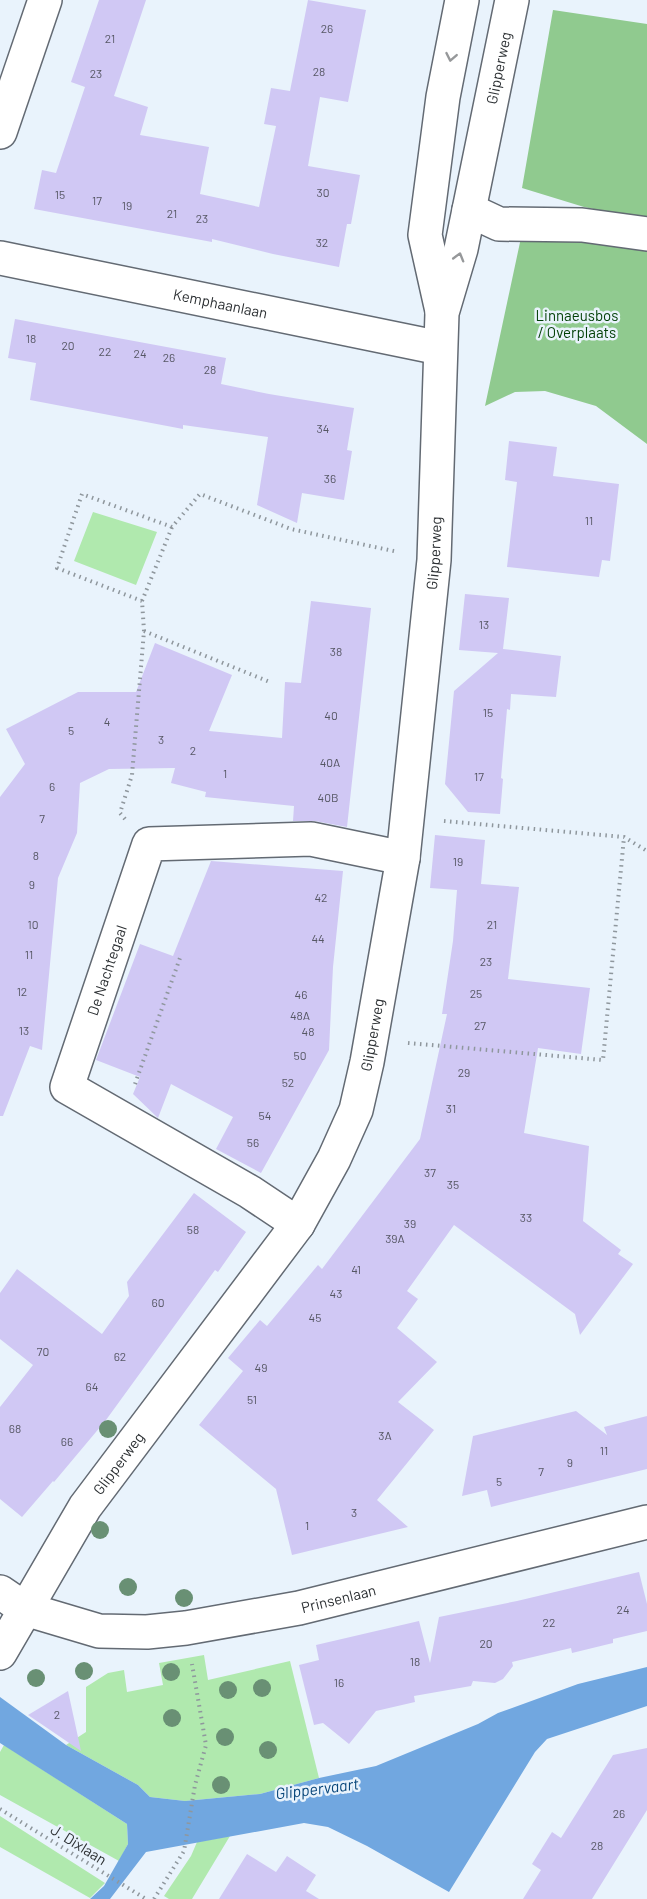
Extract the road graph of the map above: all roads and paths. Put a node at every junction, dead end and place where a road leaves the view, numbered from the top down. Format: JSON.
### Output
{"nodes":[{"id":1,"x":462,"y":0,"type":"edge"},
{"id":2,"x":512,"y":0,"type":"edge"},
{"id":3,"x":42,"y":1,"type":"edge"},
{"id":4,"x":0,"y":132,"type":"edge"},
{"id":5,"x":469,"y":210,"type":"junction"},
{"id":6,"x":647,"y":234,"type":"edge"},
{"id":7,"x":0,"y":258,"type":"edge"},
{"id":8,"x":442,"y":313,"type":"junction"},
{"id":9,"x":441,"y":348,"type":"junction"},
{"id":10,"x":172,"y":527,"type":"junction"},
{"id":11,"x":434,"y":560,"type":"junction"},
{"id":12,"x":142,"y":601,"type":"junction"},
{"id":13,"x":144,"y":631,"type":"junction"},
{"id":14,"x":270,"y":682,"type":"dead end"},
{"id":15,"x":407,"y":818,"type":"junction"},
{"id":16,"x":624,"y":837,"type":"junction"},
{"id":17,"x":149,"y":844,"type":"junction"},
{"id":18,"x":647,"y":851,"type":"edge"},
{"id":19,"x":403,"y":858,"type":"junction"},
{"id":20,"x":180,"y":958,"type":"dead end"},
{"id":21,"x":371,"y":1040,"type":"junction"},
{"id":22,"x":122,"y":1118,"type":"junction"},
{"id":23,"x":298,"y":1224,"type":"junction"},
{"id":24,"x":647,"y":1522,"type":"edge"},
{"id":25,"x":12,"y":1600,"type":"edge"},
{"id":26,"x":186,"y":1628,"type":"junction"},
{"id":27,"x":0,"y":1653,"type":"edge"},
{"id":28,"x":0,"y":1809,"type":"edge"},
{"id":29,"x":146,"y":1899,"type":"edge"},
{"id":30,"x":154,"y":1899,"type":"edge"}],
"edges":[{"from":1,"to":8,"type":"street","name":"Glipperweg","one_way":true},
{"from":2,"to":5,"type":"street","name":"Glipperweg"},
{"from":3,"to":4,"type":"street"},
{"from":5,"to":6,"type":"street"},
{"from":8,"to":5,"type":"street","name":"Glipperweg","one_way":true},
{"from":7,"to":9,"type":"street","name":"Kemphaanlaan"},
{"from":8,"to":9,"type":"street","name":"Glipperweg"},
{"from":9,"to":11,"type":"street","name":"Glipperweg"},
{"from":10,"to":11,"type":"path"},
{"from":10,"to":12,"type":"path"},
{"from":10,"to":12,"type":"path"},
{"from":11,"to":15,"type":"street","name":"Glipperweg"},
{"from":12,"to":13,"type":"path"},
{"from":13,"to":14,"type":"path"},
{"from":13,"to":17,"type":"path"},
{"from":15,"to":16,"type":"path"},
{"from":15,"to":19,"type":"street","name":"Glipperweg"},
{"from":16,"to":18,"type":"path"},
{"from":16,"to":21,"type":"path"},
{"from":17,"to":19,"type":"street"},
{"from":17,"to":22,"type":"street","name":"De Nachtegaal"},
{"from":19,"to":21,"type":"street","name":"Glipperweg"},
{"from":20,"to":22,"type":"path"},
{"from":21,"to":23,"type":"street","name":"Glipperweg"},
{"from":22,"to":23,"type":"street","name":"De Nachtegaal"},
{"from":23,"to":25,"type":"street","name":"Glipperweg"},
{"from":24,"to":26,"type":"street","name":"Prinsenlaan"},
{"from":25,"to":26,"type":"street","name":"Prinsenlaan"},
{"from":25,"to":27,"type":"street","name":"Glipperweg"},
{"from":26,"to":30,"type":"path"},
{"from":28,"to":29,"type":"path","name":"J. Dixlaan"}]}
